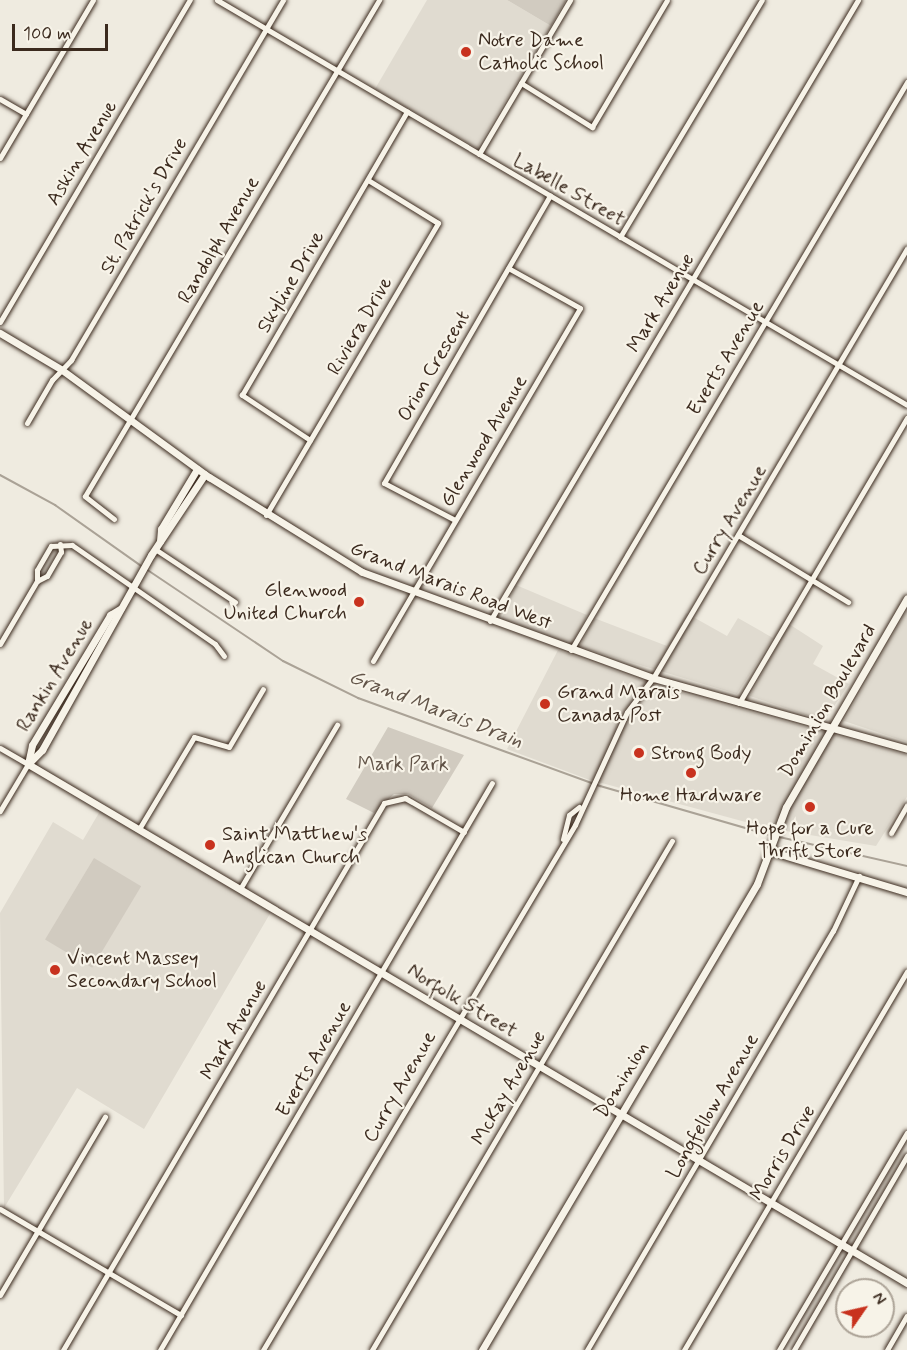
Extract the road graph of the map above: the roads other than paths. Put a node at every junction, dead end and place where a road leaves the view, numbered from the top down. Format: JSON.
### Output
{"nodes":[{"id":1,"x":93,"y":0,"type":"edge"},
{"id":2,"x":190,"y":0,"type":"edge"},
{"id":3,"x":217,"y":0,"type":"edge"},
{"id":4,"x":283,"y":0,"type":"edge"},
{"id":5,"x":379,"y":0,"type":"edge"},
{"id":6,"x":570,"y":0,"type":"edge"},
{"id":7,"x":668,"y":0,"type":"edge"},
{"id":8,"x":762,"y":0,"type":"edge"},
{"id":9,"x":858,"y":0,"type":"edge"},
{"id":10,"x":266,"y":29,"type":"junction"},
{"id":11,"x":339,"y":72,"type":"junction"},
{"id":12,"x":907,"y":82,"type":"edge"},
{"id":13,"x":521,"y":83,"type":"junction"},
{"id":14,"x":0,"y":99,"type":"edge"},
{"id":15,"x":407,"y":112,"type":"junction"},
{"id":16,"x":26,"y":114,"type":"junction"},
{"id":17,"x":479,"y":154,"type":"junction"},
{"id":18,"x":0,"y":158,"type":"edge"},
{"id":19,"x":368,"y":180,"type":"junction"},
{"id":20,"x":550,"y":196,"type":"junction"},
{"id":21,"x":620,"y":237,"type":"junction"},
{"id":22,"x":907,"y":248,"type":"edge"},
{"id":23,"x":508,"y":268,"type":"junction"},
{"id":24,"x":692,"y":279,"type":"junction"},
{"id":25,"x":0,"y":322,"type":"edge"},
{"id":26,"x":765,"y":322,"type":"junction"},
{"id":27,"x":0,"y":333,"type":"edge"},
{"id":28,"x":839,"y":365,"type":"junction"},
{"id":29,"x":62,"y":370,"type":"junction"},
{"id":30,"x":907,"y":405,"type":"edge"},
{"id":31,"x":907,"y":418,"type":"edge"},
{"id":32,"x":132,"y":419,"type":"junction"},
{"id":33,"x":27,"y":423,"type":"dead end"},
{"id":34,"x":310,"y":440,"type":"junction"},
{"id":35,"x":197,"y":469,"type":"junction"},
{"id":36,"x":205,"y":474,"type":"junction"},
{"id":37,"x":266,"y":515,"type":"junction"},
{"id":38,"x":114,"y":519,"type":"dead end"},
{"id":39,"x":455,"y":520,"type":"junction"},
{"id":40,"x":738,"y":535,"type":"junction"},
{"id":41,"x":160,"y":541,"type":"junction"},
{"id":42,"x":60,"y":544,"type":"junction"},
{"id":43,"x":153,"y":552,"type":"junction"},
{"id":44,"x":812,"y":580,"type":"junction"},
{"id":45,"x":37,"y":581,"type":"junction"},
{"id":46,"x":134,"y":585,"type":"junction"},
{"id":47,"x":412,"y":592,"type":"junction"},
{"id":48,"x":907,"y":598,"type":"edge"},
{"id":49,"x":235,"y":602,"type":"dead end"},
{"id":50,"x":848,"y":602,"type":"dead end"},
{"id":51,"x":490,"y":621,"type":"junction"},
{"id":52,"x":0,"y":644,"type":"edge"},
{"id":53,"x":571,"y":650,"type":"junction"},
{"id":54,"x":224,"y":656,"type":"dead end"},
{"id":55,"x":373,"y":661,"type":"dead end"},
{"id":56,"x":654,"y":678,"type":"junction"},
{"id":57,"x":263,"y":689,"type":"dead end"},
{"id":58,"x":739,"y":703,"type":"junction"},
{"id":59,"x":337,"y":725,"type":"dead end"},
{"id":60,"x":831,"y":727,"type":"junction"},
{"id":61,"x":0,"y":748,"type":"edge"},
{"id":62,"x":907,"y":748,"type":"edge"},
{"id":63,"x":28,"y":764,"type":"junction"},
{"id":64,"x":492,"y":783,"type":"dead end"},
{"id":65,"x":907,"y":805,"type":"edge"},
{"id":66,"x":579,"y":807,"type":"junction"},
{"id":67,"x":0,"y":811,"type":"edge"},
{"id":68,"x":780,"y":822,"type":"joint"},
{"id":69,"x":139,"y":830,"type":"junction"},
{"id":70,"x":464,"y":832,"type":"junction"},
{"id":71,"x":891,"y":833,"type":"dead end"},
{"id":72,"x":563,"y":838,"type":"junction"},
{"id":73,"x":672,"y":841,"type":"dead end"},
{"id":74,"x":770,"y":851,"type":"junction"},
{"id":75,"x":860,"y":875,"type":"junction"},
{"id":76,"x":240,"y":889,"type":"junction"},
{"id":77,"x":907,"y":892,"type":"edge"},
{"id":78,"x":310,"y":930,"type":"junction"},
{"id":79,"x":907,"y":972,"type":"edge"},
{"id":80,"x":382,"y":973,"type":"junction"},
{"id":81,"x":458,"y":1017,"type":"junction"},
{"id":82,"x":540,"y":1066,"type":"junction"},
{"id":83,"x":621,"y":1114,"type":"junction"},
{"id":84,"x":105,"y":1117,"type":"dead end"},
{"id":85,"x":907,"y":1133,"type":"edge"},
{"id":86,"x":907,"y":1156,"type":"edge"},
{"id":87,"x":699,"y":1160,"type":"junction"},
{"id":88,"x":771,"y":1202,"type":"junction"},
{"id":89,"x":0,"y":1209,"type":"edge"},
{"id":90,"x":38,"y":1231,"type":"junction"},
{"id":91,"x":842,"y":1244,"type":"junction"},
{"id":92,"x":852,"y":1250,"type":"junction"},
{"id":93,"x":108,"y":1273,"type":"junction"},
{"id":94,"x":907,"y":1282,"type":"edge"},
{"id":95,"x":0,"y":1295,"type":"edge"},
{"id":96,"x":180,"y":1315,"type":"junction"},
{"id":97,"x":907,"y":1316,"type":"edge"},
{"id":98,"x":63,"y":1350,"type":"edge"},
{"id":99,"x":160,"y":1350,"type":"edge"},
{"id":100,"x":263,"y":1350,"type":"edge"},
{"id":101,"x":372,"y":1350,"type":"edge"},
{"id":102,"x":482,"y":1350,"type":"edge"},
{"id":103,"x":587,"y":1350,"type":"edge"},
{"id":104,"x":684,"y":1350,"type":"edge"},
{"id":105,"x":779,"y":1350,"type":"edge"},
{"id":106,"x":794,"y":1350,"type":"edge"},
{"id":107,"x":887,"y":1350,"type":"edge"}],
"edges":[{"from":1,"to":16,"type":"street"},
{"from":2,"to":25,"type":"street","name":"Askin Avenue"},
{"from":3,"to":10,"type":"street","name":"Labelle Street"},
{"from":4,"to":10,"type":"street","name":"St. Patrick's Drive"},
{"from":5,"to":11,"type":"street","name":"Randolph Avenue"},
{"from":6,"to":13,"type":"street"},
{"from":7,"to":13,"type":"street"},
{"from":8,"to":21,"type":"street"},
{"from":9,"to":24,"type":"street","name":"Mark Avenue"},
{"from":10,"to":11,"type":"street","name":"Labelle Street"},
{"from":10,"to":29,"type":"street","name":"St. Patrick's Drive"},
{"from":11,"to":15,"type":"street","name":"Labelle Street"},
{"from":11,"to":32,"type":"street","name":"Randolph Avenue"},
{"from":12,"to":26,"type":"street","name":"Everts Avenue"},
{"from":13,"to":17,"type":"street"},
{"from":14,"to":16,"type":"street"},
{"from":15,"to":17,"type":"street","name":"Labelle Street"},
{"from":15,"to":19,"type":"street","name":"Skyline Drive"},
{"from":16,"to":18,"type":"street"},
{"from":17,"to":20,"type":"street","name":"Labelle Street"},
{"from":19,"to":34,"type":"street","name":"Skyline Drive"},
{"from":19,"to":34,"type":"street","name":"Riviera Drive"},
{"from":20,"to":21,"type":"street","name":"Labelle Street"},
{"from":20,"to":23,"type":"street","name":"Orion Crescent"},
{"from":21,"to":24,"type":"street","name":"Labelle Street"},
{"from":22,"to":28,"type":"street","name":"Curry Avenue"},
{"from":23,"to":39,"type":"street","name":"Orion Crescent"},
{"from":23,"to":39,"type":"street","name":"Glenwood Avenue"},
{"from":24,"to":26,"type":"street","name":"Labelle Street"},
{"from":24,"to":51,"type":"street","name":"Mark Avenue"},
{"from":26,"to":28,"type":"street","name":"Labelle Street"},
{"from":26,"to":53,"type":"street","name":"Everts Avenue"},
{"from":27,"to":29,"type":"street","name":"Grand Marais Road West"},
{"from":28,"to":30,"type":"street","name":"Labelle Street"},
{"from":28,"to":40,"type":"street","name":"Curry Avenue"},
{"from":29,"to":32,"type":"street","name":"Grand Marais Road West"},
{"from":29,"to":33,"type":"street","name":"St. Patrick's Drive"},
{"from":31,"to":44,"type":"street"},
{"from":32,"to":35,"type":"street","name":"Grand Marais Road West"},
{"from":32,"to":38,"type":"street","name":"Randolph Avenue"},
{"from":34,"to":37,"type":"street","name":"Riviera Drive"},
{"from":35,"to":36,"type":"street","name":"Grand Marais Road West"},
{"from":35,"to":41,"type":"street","name":"Rankin Avenue"},
{"from":36,"to":37,"type":"street","name":"Grand Marais Road West"},
{"from":36,"to":41,"type":"street","name":"Rankin Avenue"},
{"from":37,"to":47,"type":"street","name":"Grand Marais Road West"},
{"from":39,"to":47,"type":"street","name":"Glenwood Avenue"},
{"from":40,"to":44,"type":"street"},
{"from":40,"to":56,"type":"street","name":"Curry Avenue"},
{"from":41,"to":43,"type":"street","name":"Rankin Avenue"},
{"from":42,"to":45,"type":"street"},
{"from":42,"to":45,"type":"street"},
{"from":42,"to":46,"type":"street"},
{"from":43,"to":46,"type":"street","name":"Rankin Avenue"},
{"from":43,"to":49,"type":"street"},
{"from":44,"to":50,"type":"street"},
{"from":44,"to":58,"type":"street"},
{"from":45,"to":52,"type":"street"},
{"from":46,"to":54,"type":"street"},
{"from":46,"to":63,"type":"street","name":"Rankin Avenue"},
{"from":47,"to":51,"type":"street","name":"Grand Marais Road West"},
{"from":47,"to":55,"type":"street","name":"Glenwood Avenue"},
{"from":48,"to":60,"type":"street","name":"Dominion Boulevard"},
{"from":51,"to":53,"type":"street","name":"Grand Marais Road West"},
{"from":53,"to":56,"type":"street","name":"Grand Marais Road West"},
{"from":56,"to":58,"type":"street","name":"Grand Marais Road West"},
{"from":56,"to":66,"type":"street","name":"Curry Avenue"},
{"from":57,"to":69,"type":"street"},
{"from":58,"to":60,"type":"street","name":"Grand Marais Road West"},
{"from":59,"to":76,"type":"street"},
{"from":60,"to":62,"type":"street","name":"Grand Marais Road West"},
{"from":60,"to":68,"type":"street","name":"Dominion Boulevard"},
{"from":61,"to":63,"type":"street","name":"Norfolk Street"},
{"from":63,"to":67,"type":"street","name":"Rankin Avenue"},
{"from":63,"to":69,"type":"street","name":"Norfolk Street"},
{"from":64,"to":70,"type":"street","name":"Everts Avenue"},
{"from":65,"to":71,"type":"street"},
{"from":66,"to":72,"type":"street","name":"Curry Avenue"},
{"from":66,"to":72,"type":"street","name":"Curry Avenue"},
{"from":68,"to":74,"type":"street","name":"Dominion"},
{"from":69,"to":76,"type":"street","name":"Norfolk Street"},
{"from":70,"to":78,"type":"street","name":"Mark Avenue"},
{"from":70,"to":80,"type":"street","name":"Everts Avenue"},
{"from":72,"to":81,"type":"street","name":"Curry Avenue"},
{"from":73,"to":82,"type":"street","name":"McKay Avenue"},
{"from":74,"to":75,"type":"street"},
{"from":74,"to":83,"type":"street","name":"Dominion"},
{"from":75,"to":77,"type":"street"},
{"from":75,"to":87,"type":"street","name":"Longfellow Avenue"},
{"from":76,"to":78,"type":"street","name":"Norfolk Street"},
{"from":78,"to":80,"type":"street","name":"Norfolk Street"},
{"from":78,"to":93,"type":"street","name":"Mark Avenue"},
{"from":79,"to":88,"type":"street","name":"Morris Drive"},
{"from":80,"to":81,"type":"street","name":"Norfolk Street"},
{"from":80,"to":96,"type":"street","name":"Everts Avenue"},
{"from":81,"to":82,"type":"street","name":"Norfolk Street"},
{"from":81,"to":100,"type":"street","name":"Curry Avenue"},
{"from":82,"to":83,"type":"street","name":"Norfolk Street"},
{"from":82,"to":101,"type":"street","name":"McKay Avenue"},
{"from":83,"to":87,"type":"street","name":"Norfolk Street"},
{"from":83,"to":102,"type":"street","name":"Dominion"},
{"from":84,"to":90,"type":"street"},
{"from":85,"to":91,"type":"street"},
{"from":86,"to":92,"type":"street"},
{"from":87,"to":88,"type":"street","name":"Norfolk Street"},
{"from":87,"to":103,"type":"street","name":"Longfellow Avenue"},
{"from":88,"to":91,"type":"street","name":"Norfolk Street"},
{"from":88,"to":104,"type":"street","name":"Morris Drive"},
{"from":89,"to":90,"type":"street"},
{"from":90,"to":93,"type":"street"},
{"from":90,"to":95,"type":"street"},
{"from":91,"to":92,"type":"street","name":"Norfolk Street"},
{"from":91,"to":105,"type":"street"},
{"from":92,"to":94,"type":"street","name":"Norfolk Street"},
{"from":92,"to":106,"type":"street"},
{"from":93,"to":96,"type":"street"},
{"from":93,"to":98,"type":"street","name":"Mark Avenue"},
{"from":96,"to":99,"type":"street","name":"Everts Avenue"},
{"from":97,"to":107,"type":"street"}]}
